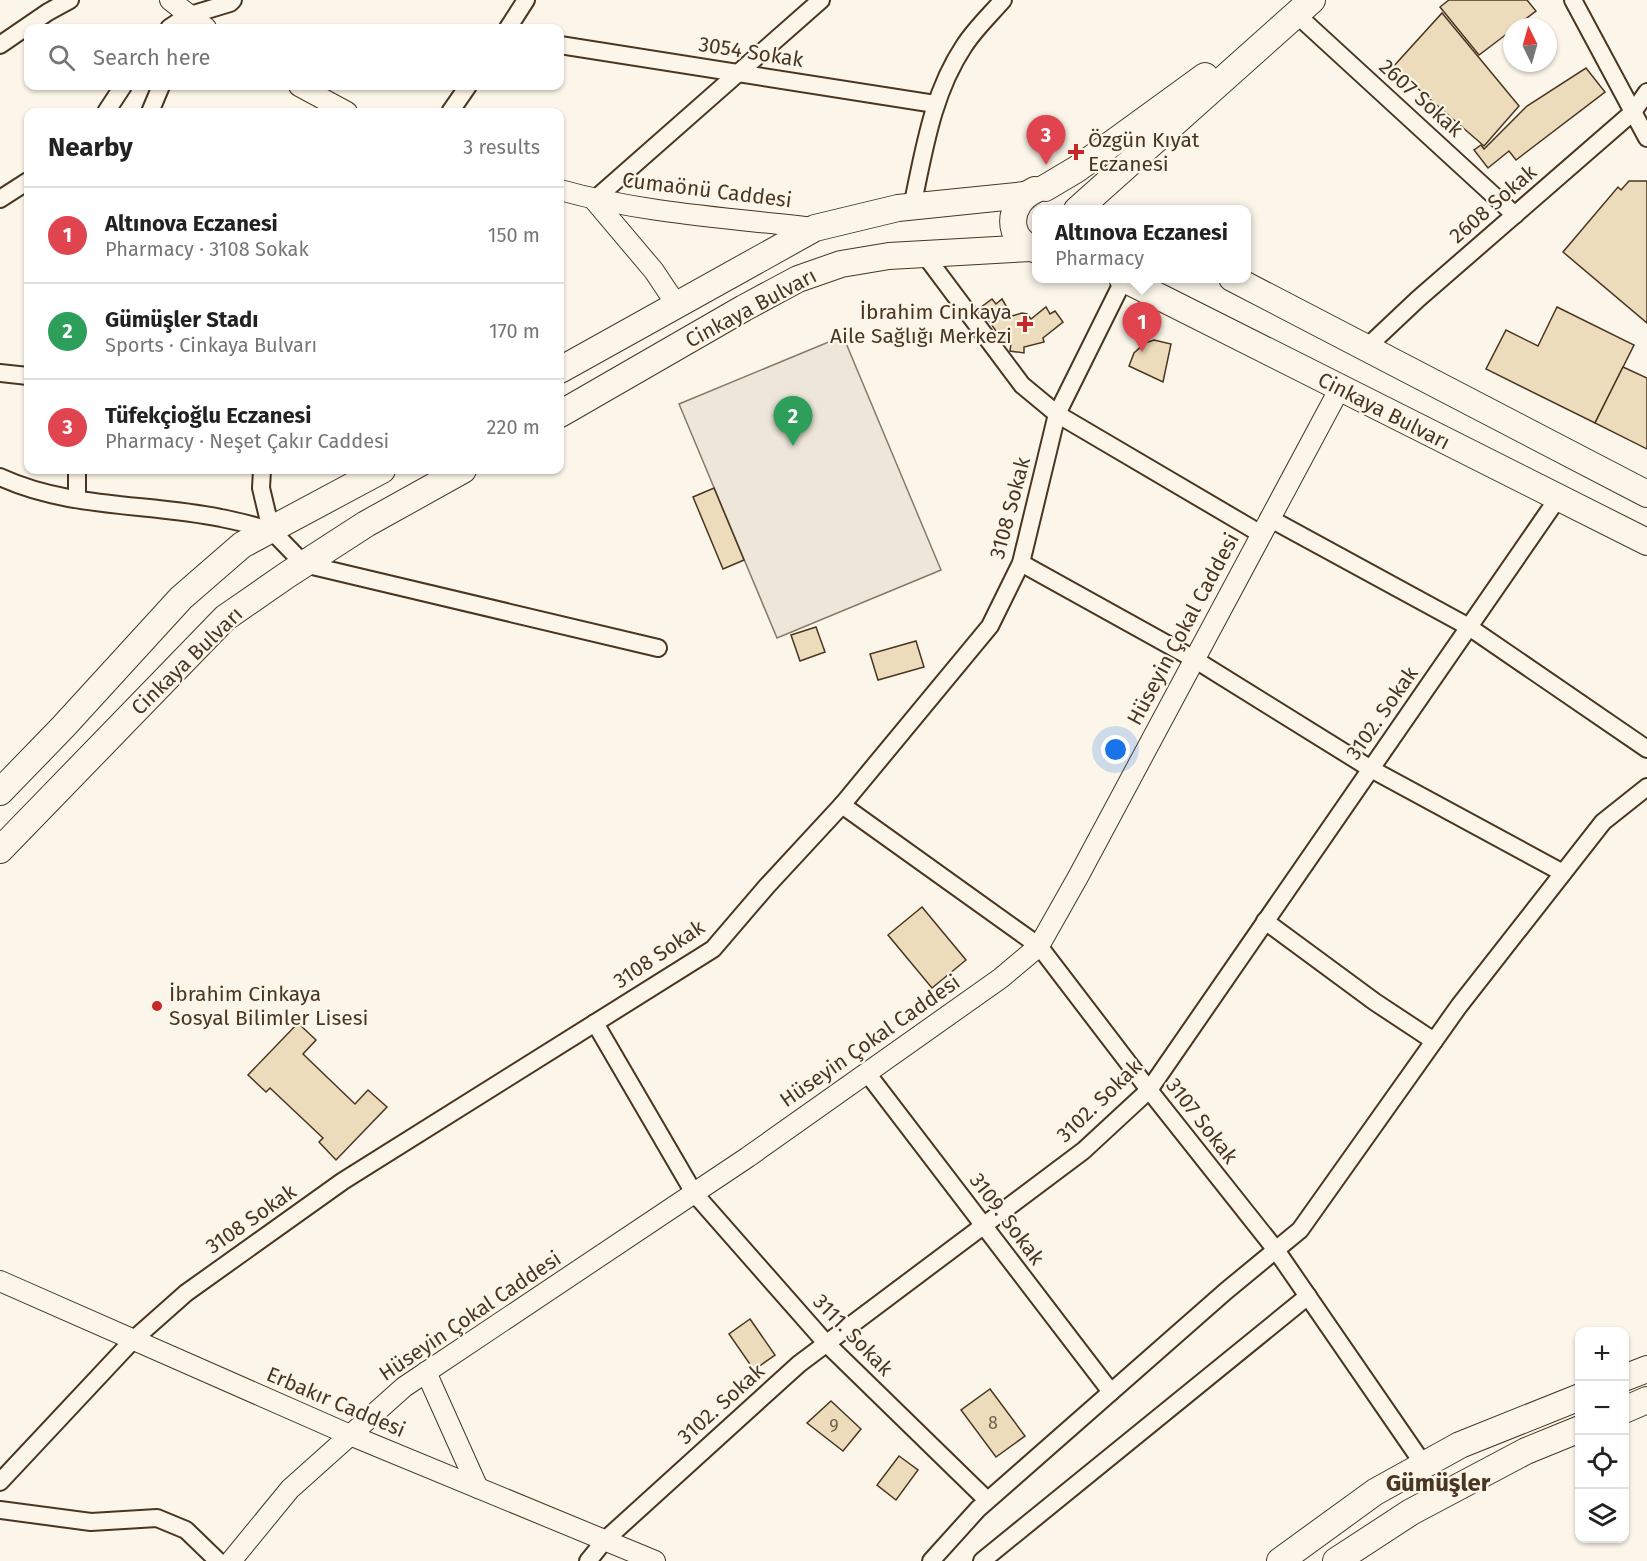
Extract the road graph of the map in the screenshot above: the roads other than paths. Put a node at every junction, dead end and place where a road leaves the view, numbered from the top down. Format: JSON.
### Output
{"nodes":[{"id":1,"x":70,"y":0,"type":"edge"},
{"id":2,"x":170,"y":0,"type":"edge"},
{"id":3,"x":233,"y":0,"type":"edge"},
{"id":4,"x":526,"y":0,"type":"edge"},
{"id":5,"x":821,"y":0,"type":"edge"},
{"id":6,"x":1003,"y":0,"type":"edge"},
{"id":7,"x":1573,"y":0,"type":"edge"},
{"id":8,"x":1298,"y":5,"type":"edge"},
{"id":9,"x":185,"y":22,"type":"edge"},
{"id":10,"x":31,"y":24,"type":"edge"},
{"id":11,"x":511,"y":24,"type":"edge"},
{"id":12,"x":24,"y":28,"type":"edge"},
{"id":13,"x":0,"y":45,"type":"edge"},
{"id":14,"x":564,"y":46,"type":"edge"},
{"id":15,"x":738,"y":73,"type":"junction"},
{"id":16,"x":120,"y":90,"type":"edge"},
{"id":17,"x":158,"y":90,"type":"edge"},
{"id":18,"x":306,"y":90,"type":"edge"},
{"id":19,"x":465,"y":90,"type":"edge"},
{"id":20,"x":1647,"y":92,"type":"edge"},
{"id":21,"x":935,"y":104,"type":"junction"},
{"id":22,"x":109,"y":108,"type":"edge"},
{"id":23,"x":152,"y":108,"type":"edge"},
{"id":24,"x":340,"y":108,"type":"edge"},
{"id":25,"x":453,"y":108,"type":"edge"},
{"id":26,"x":1633,"y":112,"type":"junction"},
{"id":27,"x":1647,"y":138,"type":"edge"},
{"id":28,"x":24,"y":184,"type":"edge"},
{"id":29,"x":564,"y":191,"type":"edge"},
{"id":30,"x":1035,"y":191,"type":"junction"},
{"id":31,"x":0,"y":199,"type":"edge"},
{"id":32,"x":594,"y":200,"type":"junction"},
{"id":33,"x":1073,"y":205,"type":"edge"},
{"id":34,"x":1081,"y":205,"type":"edge"},
{"id":35,"x":912,"y":207,"type":"junction"},
{"id":36,"x":1515,"y":215,"type":"junction"},
{"id":37,"x":815,"y":228,"type":"junction"},
{"id":38,"x":1032,"y":248,"type":"edge"},
{"id":39,"x":1032,"y":249,"type":"edge"},
{"id":40,"x":924,"y":254,"type":"junction"},
{"id":41,"x":1121,"y":283,"type":"edge"},
{"id":42,"x":1131,"y":283,"type":"edge"},
{"id":43,"x":1240,"y":283,"type":"edge"},
{"id":44,"x":676,"y":304,"type":"junction"},
{"id":45,"x":1366,"y":348,"type":"junction"},
{"id":46,"x":564,"y":368,"type":"edge"},
{"id":47,"x":0,"y":373,"type":"edge"},
{"id":48,"x":24,"y":376,"type":"edge"},
{"id":49,"x":1340,"y":388,"type":"junction"},
{"id":50,"x":564,"y":412,"type":"edge"},
{"id":51,"x":1057,"y":414,"type":"junction"},
{"id":52,"x":78,"y":474,"type":"edge"},
{"id":53,"x":262,"y":474,"type":"edge"},
{"id":54,"x":374,"y":474,"type":"edge"},
{"id":55,"x":456,"y":474,"type":"edge"},
{"id":56,"x":0,"y":477,"type":"edge"},
{"id":57,"x":1647,"y":494,"type":"edge"},
{"id":58,"x":1558,"y":498,"type":"junction"},
{"id":59,"x":76,"y":499,"type":"junction"},
{"id":60,"x":1265,"y":526,"type":"junction"},
{"id":61,"x":271,"y":530,"type":"junction"},
{"id":62,"x":1647,"y":542,"type":"edge"},
{"id":63,"x":1021,"y":563,"type":"junction"},
{"id":64,"x":304,"y":564,"type":"junction"},
{"id":65,"x":1469,"y":627,"type":"junction"},
{"id":66,"x":658,"y":648,"type":"dead end"},
{"id":67,"x":1194,"y":659,"type":"junction"},
{"id":68,"x":1647,"y":749,"type":"edge"},
{"id":69,"x":1371,"y":769,"type":"junction"},
{"id":70,"x":1647,"y":787,"type":"edge"},
{"id":71,"x":0,"y":792,"type":"edge"},
{"id":72,"x":842,"y":805,"type":"junction"},
{"id":73,"x":0,"y":850,"type":"edge"},
{"id":74,"x":1563,"y":873,"type":"junction"},
{"id":75,"x":1265,"y":921,"type":"junction"},
{"id":76,"x":1039,"y":946,"type":"junction"},
{"id":77,"x":595,"y":1023,"type":"junction"},
{"id":78,"x":1434,"y":1041,"type":"junction"},
{"id":79,"x":867,"y":1073,"type":"junction"},
{"id":80,"x":1149,"y":1090,"type":"junction"},
{"id":81,"x":694,"y":1193,"type":"junction"},
{"id":82,"x":984,"y":1226,"type":"junction"},
{"id":83,"x":1276,"y":1250,"type":"junction"},
{"id":84,"x":0,"y":1281,"type":"edge"},
{"id":85,"x":1308,"y":1296,"type":"junction"},
{"id":86,"x":133,"y":1340,"type":"junction"},
{"id":87,"x":826,"y":1343,"type":"junction"},
{"id":88,"x":1647,"y":1369,"type":"edge"},
{"id":89,"x":426,"y":1372,"type":"junction"},
{"id":90,"x":1629,"y":1376,"type":"edge"},
{"id":91,"x":1111,"y":1392,"type":"junction"},
{"id":92,"x":1575,"y":1399,"type":"edge"},
{"id":93,"x":1647,"y":1400,"type":"edge"},
{"id":94,"x":1629,"y":1408,"type":"edge"},
{"id":95,"x":1575,"y":1431,"type":"edge"},
{"id":96,"x":350,"y":1435,"type":"junction"},
{"id":97,"x":1424,"y":1465,"type":"junction"},
{"id":98,"x":0,"y":1482,"type":"edge"},
{"id":99,"x":478,"y":1488,"type":"junction"},
{"id":100,"x":987,"y":1500,"type":"junction"},
{"id":101,"x":0,"y":1510,"type":"edge"},
{"id":102,"x":605,"y":1540,"type":"junction"},
{"id":103,"x":218,"y":1561,"type":"edge"},
{"id":104,"x":231,"y":1561,"type":"edge"},
{"id":105,"x":588,"y":1561,"type":"edge"},
{"id":106,"x":655,"y":1561,"type":"edge"},
{"id":107,"x":931,"y":1561,"type":"edge"},
{"id":108,"x":982,"y":1561,"type":"edge"},
{"id":109,"x":1280,"y":1561,"type":"edge"},
{"id":110,"x":1336,"y":1561,"type":"edge"}],
"edges":[{"from":1,"to":10,"type":"street"},
{"from":2,"to":9,"type":"street"},
{"from":3,"to":9,"type":"street"},
{"from":4,"to":11,"type":"street"},
{"from":5,"to":15,"type":"street"},
{"from":6,"to":21,"type":"street"},
{"from":7,"to":26,"type":"street"},
{"from":8,"to":30,"type":"main road"},
{"from":8,"to":34,"type":"main road"},
{"from":8,"to":36,"type":"street","name":"2607 Sokak"},
{"from":12,"to":13,"type":"street"},
{"from":14,"to":15,"type":"street","name":"3054 Sokak"},
{"from":15,"to":21,"type":"street","name":"3054 Sokak"},
{"from":15,"to":32,"type":"street"},
{"from":16,"to":22,"type":"street"},
{"from":17,"to":23,"type":"street"},
{"from":18,"to":24,"type":"street"},
{"from":19,"to":25,"type":"street"},
{"from":20,"to":26,"type":"street","name":"2608 Sokak"},
{"from":21,"to":35,"type":"street"},
{"from":26,"to":27,"type":"street"},
{"from":26,"to":36,"type":"street","name":"2608 Sokak"},
{"from":28,"to":31,"type":"street"},
{"from":29,"to":32,"type":"street","name":"Cumaönü Caddesi"},
{"from":30,"to":33,"type":"main road"},
{"from":30,"to":35,"type":"main road","name":"Cinkaya Bulvarı"},
{"from":30,"to":38,"type":"main road"},
{"from":32,"to":37,"type":"street","name":"Cumaönü Caddesi"},
{"from":32,"to":44,"type":"street","name":"Cumaönü Caddesi"},
{"from":35,"to":37,"type":"main road","name":"Cinkaya Bulvarı"},
{"from":36,"to":45,"type":"street","name":"2608 Sokak"},
{"from":37,"to":44,"type":"main road","name":"Cinkaya Bulvarı"},
{"from":39,"to":40,"type":"main road","name":"Cinkaya Bulvarı"},
{"from":40,"to":50,"type":"main road","name":"Cinkaya Bulvarı"},
{"from":40,"to":51,"type":"street"},
{"from":41,"to":51,"type":"street","name":"3108 Sokak"},
{"from":42,"to":49,"type":"main road","name":"Cinkaya Bulvarı"},
{"from":43,"to":45,"type":"main road"},
{"from":44,"to":46,"type":"main road","name":"Cinkaya Bulvarı"},
{"from":45,"to":57,"type":"main road"},
{"from":47,"to":48,"type":"street"},
{"from":49,"to":58,"type":"main road","name":"Cinkaya Bulvarı"},
{"from":49,"to":60,"type":"street","name":"Hüseyin Çokal Caddesi"},
{"from":51,"to":60,"type":"street"},
{"from":51,"to":63,"type":"street","name":"3108 Sokak"},
{"from":52,"to":59,"type":"street"},
{"from":53,"to":61,"type":"street"},
{"from":54,"to":61,"type":"main road","name":"Cinkaya Bulvarı"},
{"from":55,"to":64,"type":"main road","name":"Cinkaya Bulvarı"},
{"from":56,"to":59,"type":"street"},
{"from":58,"to":62,"type":"main road","name":"Cinkaya Bulvarı"},
{"from":58,"to":65,"type":"street","name":"3102. Sokak"},
{"from":59,"to":61,"type":"street"},
{"from":60,"to":65,"type":"street"},
{"from":60,"to":67,"type":"street","name":"Hüseyin Çokal Caddesi"},
{"from":61,"to":64,"type":"street"},
{"from":61,"to":71,"type":"main road","name":"Cinkaya Bulvarı"},
{"from":63,"to":67,"type":"street"},
{"from":63,"to":72,"type":"street","name":"3108 Sokak"},
{"from":64,"to":66,"type":"street"},
{"from":64,"to":73,"type":"main road","name":"Cinkaya Bulvarı"},
{"from":65,"to":68,"type":"street"},
{"from":65,"to":69,"type":"street","name":"3102. Sokak"},
{"from":67,"to":69,"type":"street"},
{"from":67,"to":76,"type":"street","name":"Hüseyin Çokal Caddesi"},
{"from":69,"to":74,"type":"street"},
{"from":69,"to":75,"type":"street","name":"3102. Sokak"},
{"from":70,"to":74,"type":"street"},
{"from":72,"to":76,"type":"street","name":"3107 Sokak"},
{"from":72,"to":77,"type":"street","name":"3108 Sokak"},
{"from":74,"to":78,"type":"street"},
{"from":75,"to":78,"type":"street"},
{"from":75,"to":80,"type":"street","name":"3102. Sokak"},
{"from":76,"to":79,"type":"street","name":"Hüseyin Çokal Caddesi"},
{"from":76,"to":80,"type":"street","name":"3107 Sokak"},
{"from":77,"to":81,"type":"street","name":"3111. Sokak"},
{"from":77,"to":86,"type":"street","name":"3108 Sokak"},
{"from":78,"to":83,"type":"street"},
{"from":79,"to":81,"type":"street","name":"Hüseyin Çokal Caddesi"},
{"from":79,"to":82,"type":"street","name":"3109. Sokak"},
{"from":80,"to":82,"type":"street","name":"3102. Sokak"},
{"from":80,"to":83,"type":"street","name":"3107 Sokak"},
{"from":81,"to":87,"type":"street","name":"3111. Sokak"},
{"from":81,"to":89,"type":"street","name":"Hüseyin Çokal Caddesi"},
{"from":82,"to":87,"type":"street","name":"3102. Sokak"},
{"from":82,"to":91,"type":"street","name":"3109. Sokak"},
{"from":83,"to":85,"type":"street","name":"3107 Sokak"},
{"from":83,"to":91,"type":"street"},
{"from":84,"to":86,"type":"street","name":"Erbakır Caddesi"},
{"from":85,"to":97,"type":"street","name":"3107 Sokak"},
{"from":85,"to":108,"type":"street"},
{"from":86,"to":96,"type":"street","name":"Erbakır Caddesi"},
{"from":86,"to":98,"type":"street","name":"3108 Sokak"},
{"from":87,"to":100,"type":"street","name":"3111. Sokak"},
{"from":87,"to":102,"type":"street","name":"3102. Sokak"},
{"from":88,"to":90,"type":"main road"},
{"from":89,"to":96,"type":"street","name":"Hüseyin Çokal Caddesi"},
{"from":89,"to":99,"type":"street"},
{"from":91,"to":100,"type":"street"},
{"from":92,"to":97,"type":"main road"},
{"from":93,"to":94,"type":"main road"},
{"from":95,"to":110,"type":"main road"},
{"from":96,"to":99,"type":"street","name":"Erbakır Caddesi"},
{"from":96,"to":104,"type":"street","name":"Hüseyin Çokal Caddesi"},
{"from":97,"to":109,"type":"main road"},
{"from":99,"to":102,"type":"street","name":"Erbakır Caddesi"},
{"from":100,"to":107,"type":"street"},
{"from":101,"to":103,"type":"street"},
{"from":102,"to":105,"type":"street","name":"3102. Sokak"},
{"from":102,"to":106,"type":"street","name":"Erbakır Caddesi"}]}
